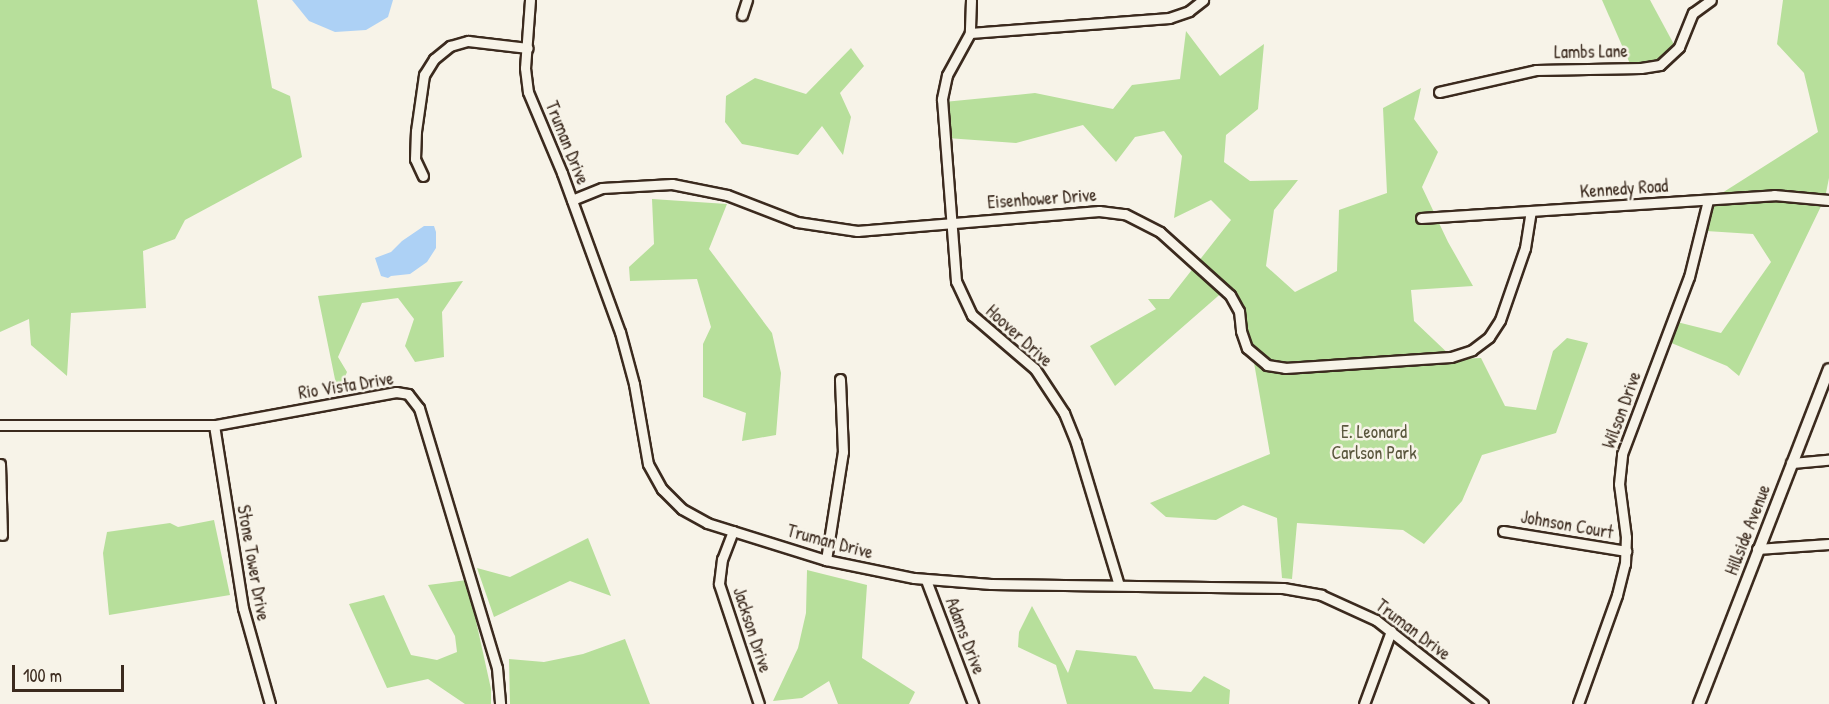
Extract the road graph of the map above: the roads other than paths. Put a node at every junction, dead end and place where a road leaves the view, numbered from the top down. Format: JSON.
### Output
{"nodes":[{"id":1,"x":530,"y":0,"type":"edge"},
{"id":2,"x":747,"y":0,"type":"edge"},
{"id":3,"x":971,"y":0,"type":"edge"},
{"id":4,"x":1203,"y":0,"type":"edge"},
{"id":5,"x":1711,"y":0,"type":"edge"},
{"id":6,"x":742,"y":15,"type":"dead end"},
{"id":7,"x":970,"y":33,"type":"junction"},
{"id":8,"x":528,"y":48,"type":"junction"},
{"id":9,"x":1439,"y":92,"type":"dead end"},
{"id":10,"x":423,"y":176,"type":"dead end"},
{"id":11,"x":572,"y":200,"type":"junction"},
{"id":12,"x":1708,"y":200,"type":"junction"},
{"id":13,"x":1829,"y":200,"type":"edge"},
{"id":14,"x":1531,"y":211,"type":"junction"},
{"id":15,"x":1421,"y":218,"type":"dead end"},
{"id":16,"x":951,"y":222,"type":"junction"},
{"id":17,"x":1829,"y":369,"type":"edge"},
{"id":18,"x":840,"y":379,"type":"dead end"},
{"id":19,"x":0,"y":425,"type":"edge"},
{"id":20,"x":214,"y":425,"type":"junction"},
{"id":21,"x":1829,"y":460,"type":"edge"},
{"id":22,"x":1791,"y":463,"type":"junction"},
{"id":23,"x":0,"y":464,"type":"edge"},
{"id":24,"x":733,"y":531,"type":"junction"},
{"id":25,"x":1503,"y":531,"type":"dead end"},
{"id":26,"x":2,"y":536,"type":"dead end"},
{"id":27,"x":1829,"y":544,"type":"edge"},
{"id":28,"x":1757,"y":549,"type":"junction"},
{"id":29,"x":1626,"y":551,"type":"junction"},
{"id":30,"x":826,"y":560,"type":"junction"},
{"id":31,"x":926,"y":580,"type":"junction"},
{"id":32,"x":1119,"y":585,"type":"junction"},
{"id":33,"x":1391,"y":631,"type":"junction"},
{"id":34,"x":270,"y":704,"type":"edge"},
{"id":35,"x":500,"y":704,"type":"edge"},
{"id":36,"x":759,"y":704,"type":"edge"},
{"id":37,"x":974,"y":704,"type":"edge"},
{"id":38,"x":1364,"y":704,"type":"edge"},
{"id":39,"x":1483,"y":704,"type":"edge"},
{"id":40,"x":1578,"y":704,"type":"edge"},
{"id":41,"x":1699,"y":704,"type":"edge"}],
"edges":[{"from":1,"to":8,"type":"street","name":"Truman Drive"},
{"from":2,"to":6,"type":"street"},
{"from":3,"to":7,"type":"street","name":"Hoover Drive"},
{"from":4,"to":7,"type":"street"},
{"from":5,"to":9,"type":"street","name":"Lambs Lane"},
{"from":7,"to":16,"type":"street","name":"Hoover Drive"},
{"from":8,"to":10,"type":"street"},
{"from":8,"to":11,"type":"street","name":"Truman Drive"},
{"from":11,"to":16,"type":"street","name":"Eisenhower Drive"},
{"from":11,"to":24,"type":"street","name":"Truman Drive"},
{"from":12,"to":13,"type":"street","name":"Kennedy Road"},
{"from":12,"to":14,"type":"street","name":"Kennedy Road"},
{"from":12,"to":29,"type":"street","name":"Wilson Drive"},
{"from":14,"to":15,"type":"street","name":"Kennedy Road"},
{"from":14,"to":16,"type":"street","name":"Eisenhower Drive"},
{"from":16,"to":32,"type":"street","name":"Hoover Drive"},
{"from":17,"to":22,"type":"main road","name":"Hillside Avenue"},
{"from":18,"to":30,"type":"street"},
{"from":19,"to":20,"type":"street","name":"Rio Vista Drive"},
{"from":20,"to":34,"type":"street","name":"Stone Tower Drive"},
{"from":20,"to":35,"type":"street","name":"Rio Vista Drive"},
{"from":21,"to":22,"type":"street"},
{"from":22,"to":28,"type":"main road","name":"Hillside Avenue"},
{"from":23,"to":26,"type":"street"},
{"from":24,"to":30,"type":"street","name":"Truman Drive"},
{"from":24,"to":36,"type":"street","name":"Jackson Drive"},
{"from":25,"to":29,"type":"street","name":"Johnson Court"},
{"from":27,"to":28,"type":"street"},
{"from":28,"to":41,"type":"main road","name":"Hillside Avenue"},
{"from":29,"to":40,"type":"street","name":"Wilson Drive"},
{"from":30,"to":31,"type":"street","name":"Truman Drive"},
{"from":31,"to":32,"type":"street","name":"Truman Drive"},
{"from":31,"to":37,"type":"street","name":"Adams Drive"},
{"from":32,"to":33,"type":"street","name":"Truman Drive"},
{"from":33,"to":38,"type":"street"},
{"from":33,"to":39,"type":"street","name":"Truman Drive"}]}
